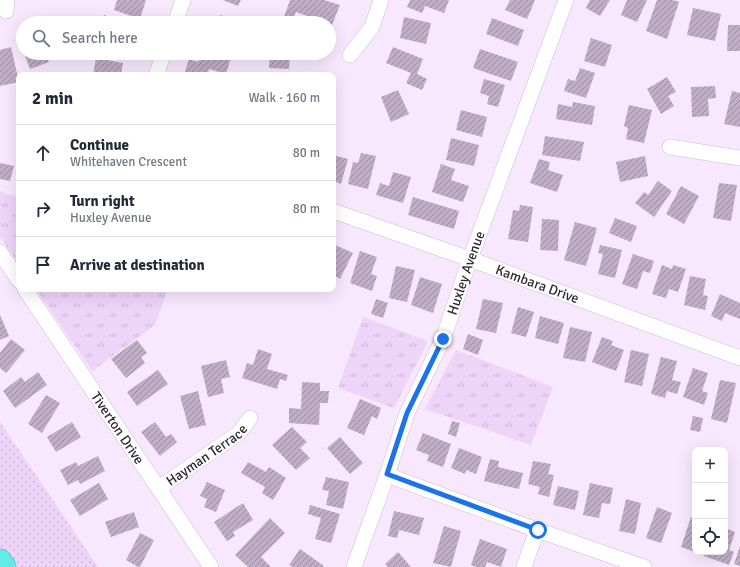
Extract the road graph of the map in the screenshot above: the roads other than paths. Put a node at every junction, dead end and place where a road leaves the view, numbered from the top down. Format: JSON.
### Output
{"nodes":[{"id":1,"x":183,"y":0,"type":"edge"},
{"id":2,"x":381,"y":0,"type":"edge"},
{"id":3,"x":566,"y":0,"type":"edge"},
{"id":4,"x":177,"y":16,"type":"edge"},
{"id":5,"x":350,"y":55,"type":"dead end"},
{"id":6,"x":161,"y":60,"type":"edge"},
{"id":7,"x":157,"y":72,"type":"edge"},
{"id":8,"x":670,"y":147,"type":"dead end"},
{"id":9,"x":740,"y":158,"type":"edge"},
{"id":10,"x":336,"y":213,"type":"edge"},
{"id":11,"x":0,"y":252,"type":"edge"},
{"id":12,"x":470,"y":259,"type":"junction"},
{"id":13,"x":16,"y":276,"type":"edge"},
{"id":14,"x":27,"y":292,"type":"edge"},
{"id":15,"x":740,"y":358,"type":"edge"},
{"id":16,"x":250,"y":418,"type":"dead end"},
{"id":17,"x":387,"y":474,"type":"junction"},
{"id":18,"x":159,"y":488,"type":"junction"},
{"id":19,"x":538,"y":530,"type":"junction"},
{"id":20,"x":0,"y":560,"type":"edge"},
{"id":21,"x":5,"y":567,"type":"edge"},
{"id":22,"x":211,"y":567,"type":"edge"},
{"id":23,"x":354,"y":567,"type":"edge"},
{"id":24,"x":524,"y":567,"type":"edge"},
{"id":25,"x":644,"y":567,"type":"edge"}],
"edges":[{"from":1,"to":4,"type":"street"},
{"from":2,"to":5,"type":"street"},
{"from":3,"to":12,"type":"street","name":"Huxley Avenue"},
{"from":6,"to":7,"type":"street"},
{"from":8,"to":9,"type":"street"},
{"from":10,"to":12,"type":"street","name":"Kambara Drive"},
{"from":11,"to":13,"type":"street"},
{"from":12,"to":15,"type":"street","name":"Kambara Drive"},
{"from":12,"to":17,"type":"street","name":"Huxley Avenue"},
{"from":14,"to":18,"type":"street","name":"Tiverton Drive"},
{"from":16,"to":18,"type":"street","name":"Hayman Terrace"},
{"from":17,"to":19,"type":"street"},
{"from":17,"to":23,"type":"street","name":"Huxley Avenue"},
{"from":18,"to":22,"type":"street","name":"Tiverton Drive"},
{"from":19,"to":24,"type":"street"},
{"from":19,"to":25,"type":"street"},
{"from":20,"to":21,"type":"highway"}]}
